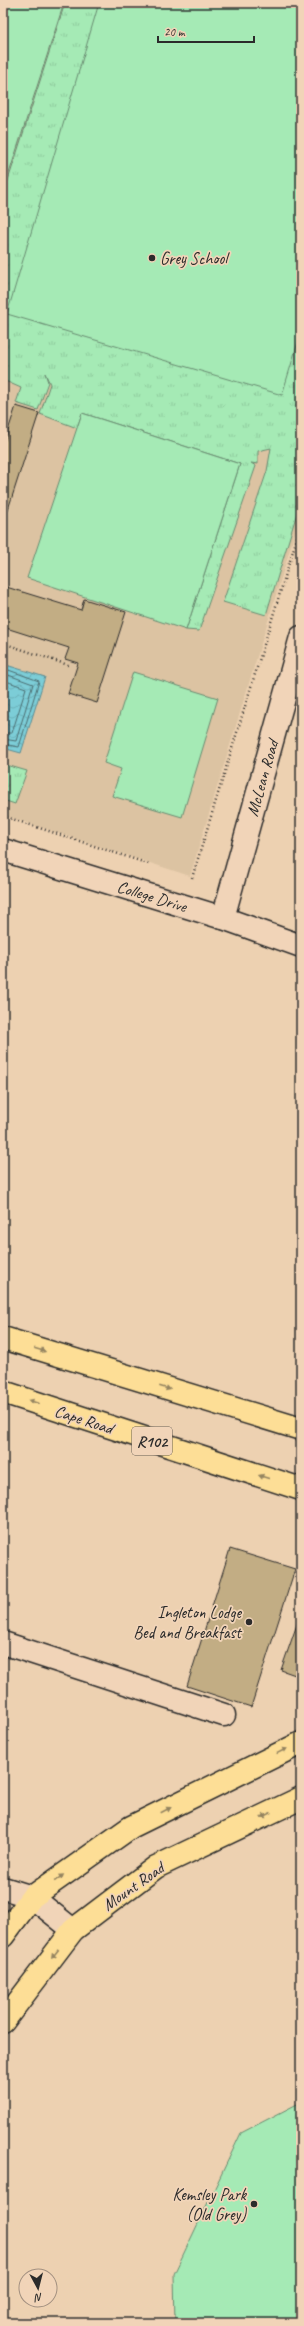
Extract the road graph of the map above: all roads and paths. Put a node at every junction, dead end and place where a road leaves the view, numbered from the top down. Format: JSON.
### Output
{"nodes":[{"id":1,"x":301,"y":525,"type":"edge"},
{"id":2,"x":301,"y":637,"type":"edge"},
{"id":3,"x":3,"y":643,"type":"edge"},
{"id":4,"x":71,"y":666,"type":"dead end"},
{"id":5,"x":3,"y":816,"type":"edge"},
{"id":6,"x":3,"y":850,"type":"edge"},
{"id":7,"x":154,"y":865,"type":"dead end"},
{"id":8,"x":185,"y":875,"type":"dead end"},
{"id":9,"x":223,"y":918,"type":"junction"},
{"id":10,"x":301,"y":946,"type":"edge"},
{"id":11,"x":3,"y":1338,"type":"edge"},
{"id":12,"x":3,"y":1392,"type":"edge"},
{"id":13,"x":301,"y":1429,"type":"edge"},
{"id":14,"x":301,"y":1489,"type":"edge"},
{"id":15,"x":3,"y":1643,"type":"edge"},
{"id":16,"x":224,"y":1715,"type":"dead end"},
{"id":17,"x":301,"y":1743,"type":"edge"},
{"id":18,"x":301,"y":1798,"type":"edge"},
{"id":19,"x":3,"y":1888,"type":"edge"},
{"id":20,"x":32,"y":1897,"type":"junction"},
{"id":21,"x":74,"y":1930,"type":"junction"},
{"id":22,"x":3,"y":1936,"type":"edge"},
{"id":23,"x":3,"y":2022,"type":"edge"}],
"edges":[{"from":1,"to":8,"type":"path"},
{"from":2,"to":9,"type":"street","name":"McLean Road"},
{"from":3,"to":4,"type":"path"},
{"from":5,"to":7,"type":"path"},
{"from":6,"to":9,"type":"street","name":"College Drive"},
{"from":9,"to":10,"type":"street","name":"College Drive"},
{"from":11,"to":13,"type":"main road","one_way":true},
{"from":14,"to":12,"type":"main road","name":"Cape Road","number":"R102","one_way":true},
{"from":15,"to":16,"type":"street"},
{"from":20,"to":17,"type":"main road","one_way":true},
{"from":18,"to":21,"type":"main road","name":"Mount Road","one_way":true},
{"from":19,"to":20,"type":"street"},
{"from":20,"to":21,"type":"street"},
{"from":20,"to":22,"type":"main road"},
{"from":21,"to":23,"type":"main road","name":"Mount Road","one_way":true}]}
